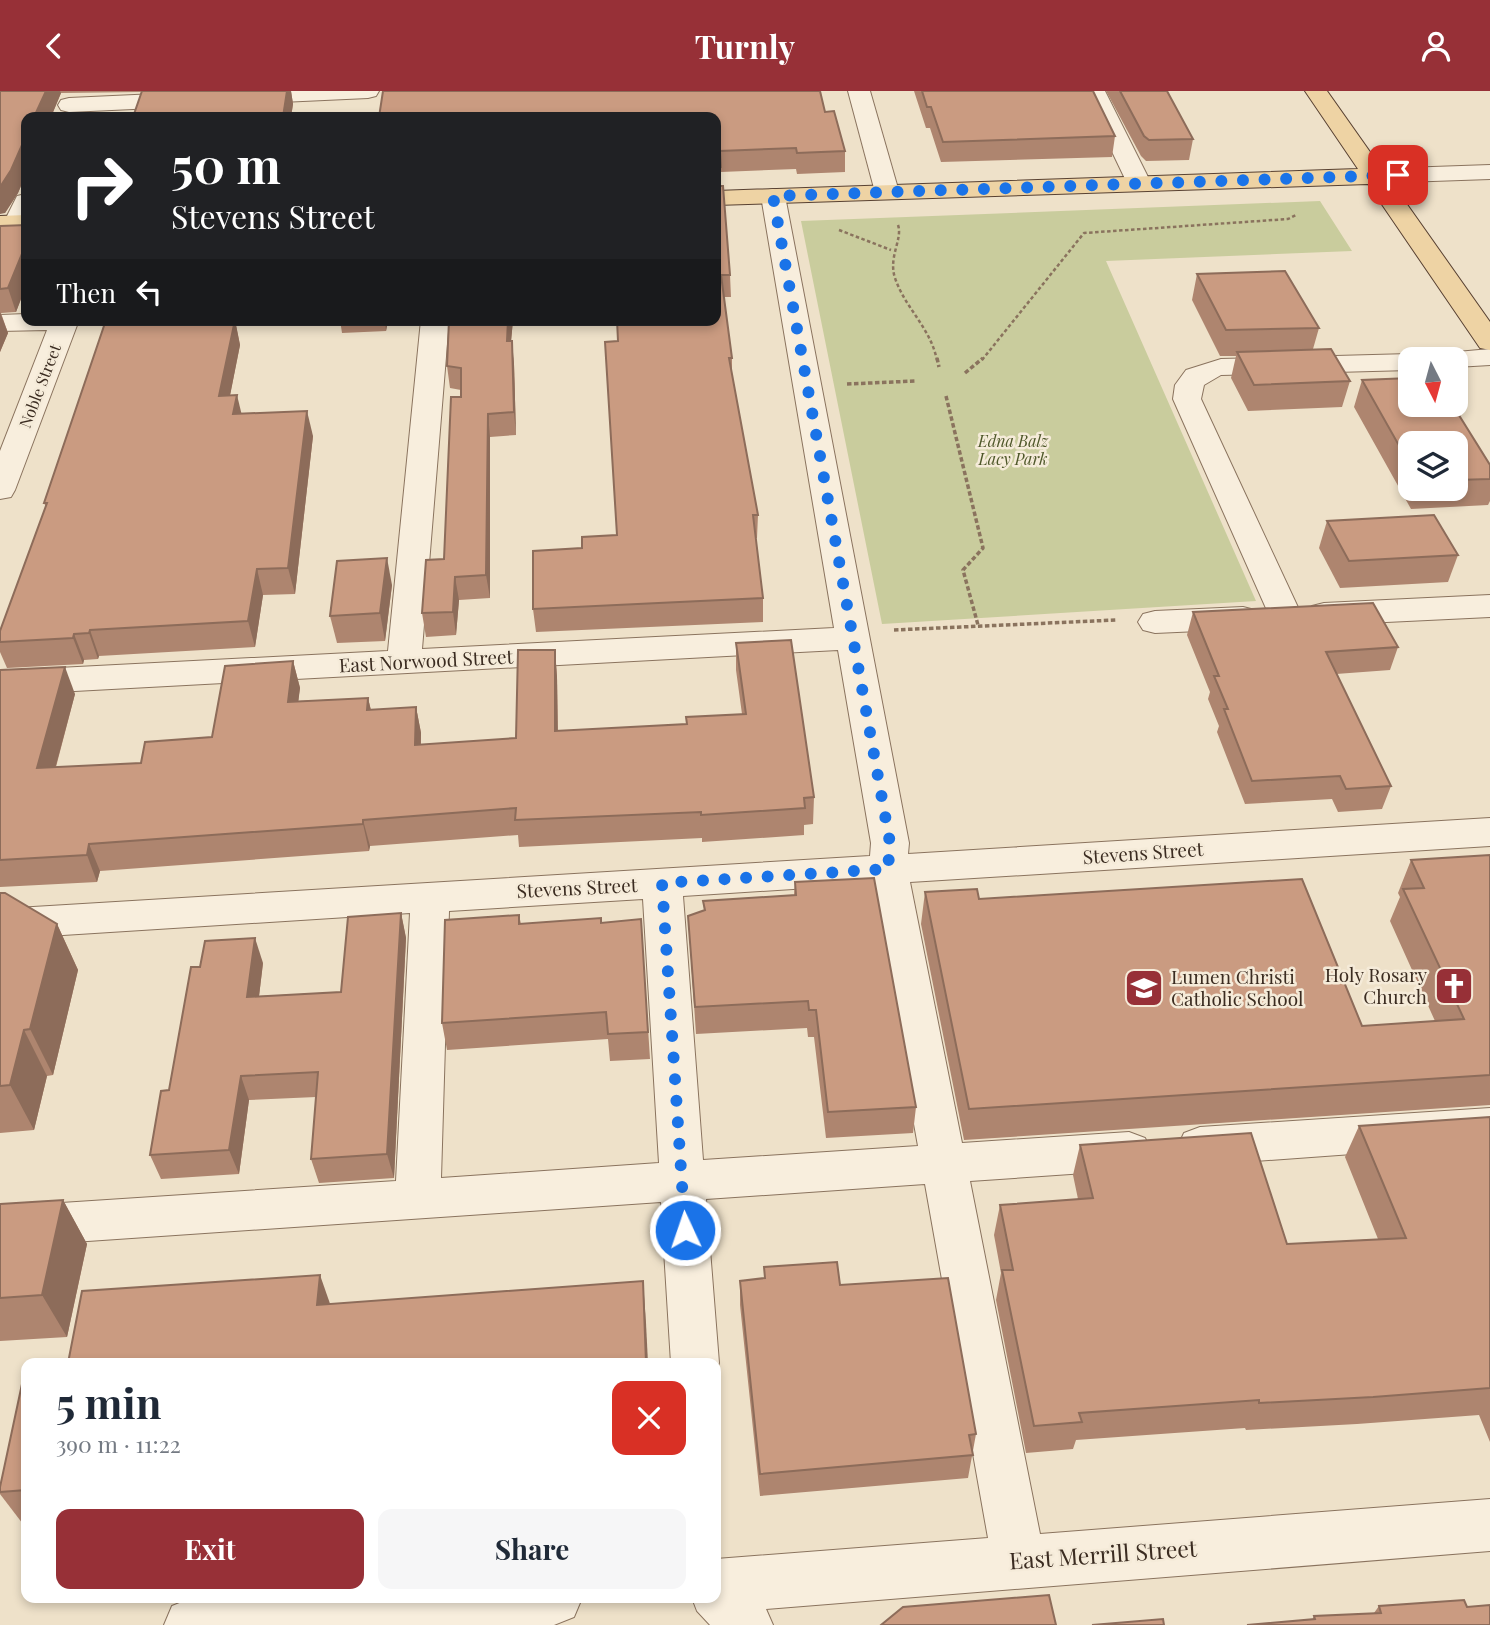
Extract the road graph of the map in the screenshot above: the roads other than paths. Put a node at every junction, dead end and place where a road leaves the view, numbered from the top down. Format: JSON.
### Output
{"nodes":[{"id":1,"x":368,"y":91,"type":"edge"},
{"id":2,"x":859,"y":91,"type":"edge"},
{"id":3,"x":1094,"y":91,"type":"edge"},
{"id":4,"x":1316,"y":91,"type":"edge"},
{"id":5,"x":340,"y":92,"type":"edge"},
{"id":6,"x":69,"y":104,"type":"edge"},
{"id":7,"x":337,"y":112,"type":"edge"},
{"id":8,"x":1490,"y":171,"type":"edge"},
{"id":9,"x":1375,"y":176,"type":"junction"},
{"id":10,"x":1139,"y":184,"type":"junction"},
{"id":11,"x":887,"y":192,"type":"junction"},
{"id":12,"x":773,"y":196,"type":"junction"},
{"id":13,"x":721,"y":198,"type":"edge"},
{"id":14,"x":21,"y":322,"type":"edge"},
{"id":15,"x":0,"y":323,"type":"edge"},
{"id":16,"x":63,"y":326,"type":"edge"},
{"id":17,"x":434,"y":326,"type":"edge"},
{"id":18,"x":1490,"y":342,"type":"edge"},
{"id":19,"x":1490,"y":357,"type":"edge"},
{"id":20,"x":1468,"y":358,"type":"edge"},
{"id":21,"x":1398,"y":362,"type":"edge"},
{"id":22,"x":0,"y":490,"type":"edge"},
{"id":23,"x":1490,"y":606,"type":"edge"},
{"id":24,"x":1285,"y":616,"type":"junction"},
{"id":25,"x":1155,"y":622,"type":"road end"},
{"id":26,"x":853,"y":638,"type":"junction"},
{"id":27,"x":404,"y":662,"type":"junction"},
{"id":28,"x":0,"y":683,"type":"edge"},
{"id":29,"x":1490,"y":832,"type":"edge"},
{"id":30,"x":888,"y":869,"type":"junction"},
{"id":31,"x":662,"y":883,"type":"junction"},
{"id":32,"x":430,"y":897,"type":"junction"},
{"id":33,"x":0,"y":924,"type":"edge"},
{"id":34,"x":1490,"y":1126,"type":"edge"},
{"id":35,"x":944,"y":1164,"type":"junction"},
{"id":36,"x":682,"y":1181,"type":"junction"},
{"id":37,"x":418,"y":1199,"type":"junction"},
{"id":38,"x":0,"y":1227,"type":"edge"},
{"id":39,"x":695,"y":1358,"type":"edge"},
{"id":40,"x":1490,"y":1525,"type":"edge"},
{"id":41,"x":1019,"y":1562,"type":"junction"},
{"id":42,"x":721,"y":1586,"type":"edge"},
{"id":43,"x":721,"y":1598,"type":"edge"},
{"id":44,"x":488,"y":1603,"type":"edge"},
{"id":45,"x":191,"y":1625,"type":"edge"},
{"id":46,"x":746,"y":1625,"type":"edge"}],
"edges":[{"from":1,"to":5,"type":"street"},
{"from":2,"to":11,"type":"street"},
{"from":3,"to":10,"type":"street"},
{"from":4,"to":9,"type":"main road"},
{"from":5,"to":6,"type":"street"},
{"from":5,"to":7,"type":"street"},
{"from":8,"to":9,"type":"street"},
{"from":9,"to":10,"type":"main road"},
{"from":9,"to":18,"type":"main road"},
{"from":10,"to":11,"type":"main road"},
{"from":11,"to":12,"type":"main road"},
{"from":12,"to":13,"type":"main road"},
{"from":12,"to":26,"type":"street"},
{"from":14,"to":15,"type":"street"},
{"from":16,"to":22,"type":"street","name":"Noble Street"},
{"from":17,"to":27,"type":"street"},
{"from":19,"to":20,"type":"street"},
{"from":21,"to":24,"type":"street"},
{"from":23,"to":24,"type":"street"},
{"from":24,"to":25,"type":"street"},
{"from":26,"to":27,"type":"street","name":"East Norwood Street"},
{"from":26,"to":30,"type":"street"},
{"from":27,"to":28,"type":"street","name":"East Norwood Street"},
{"from":29,"to":30,"type":"street","name":"Stevens Street"},
{"from":30,"to":31,"type":"street","name":"Stevens Street"},
{"from":30,"to":35,"type":"street"},
{"from":31,"to":32,"type":"street","name":"Stevens Street"},
{"from":31,"to":36,"type":"street"},
{"from":32,"to":33,"type":"street","name":"Stevens Street"},
{"from":32,"to":37,"type":"street"},
{"from":34,"to":35,"type":"street"},
{"from":35,"to":36,"type":"street"},
{"from":35,"to":41,"type":"street"},
{"from":36,"to":37,"type":"street"},
{"from":36,"to":39,"type":"street"},
{"from":37,"to":38,"type":"street"},
{"from":40,"to":41,"type":"street","name":"East Merrill Street"},
{"from":41,"to":42,"type":"street","name":"East Merrill Street"},
{"from":43,"to":46,"type":"street"},
{"from":44,"to":45,"type":"street"}]}
